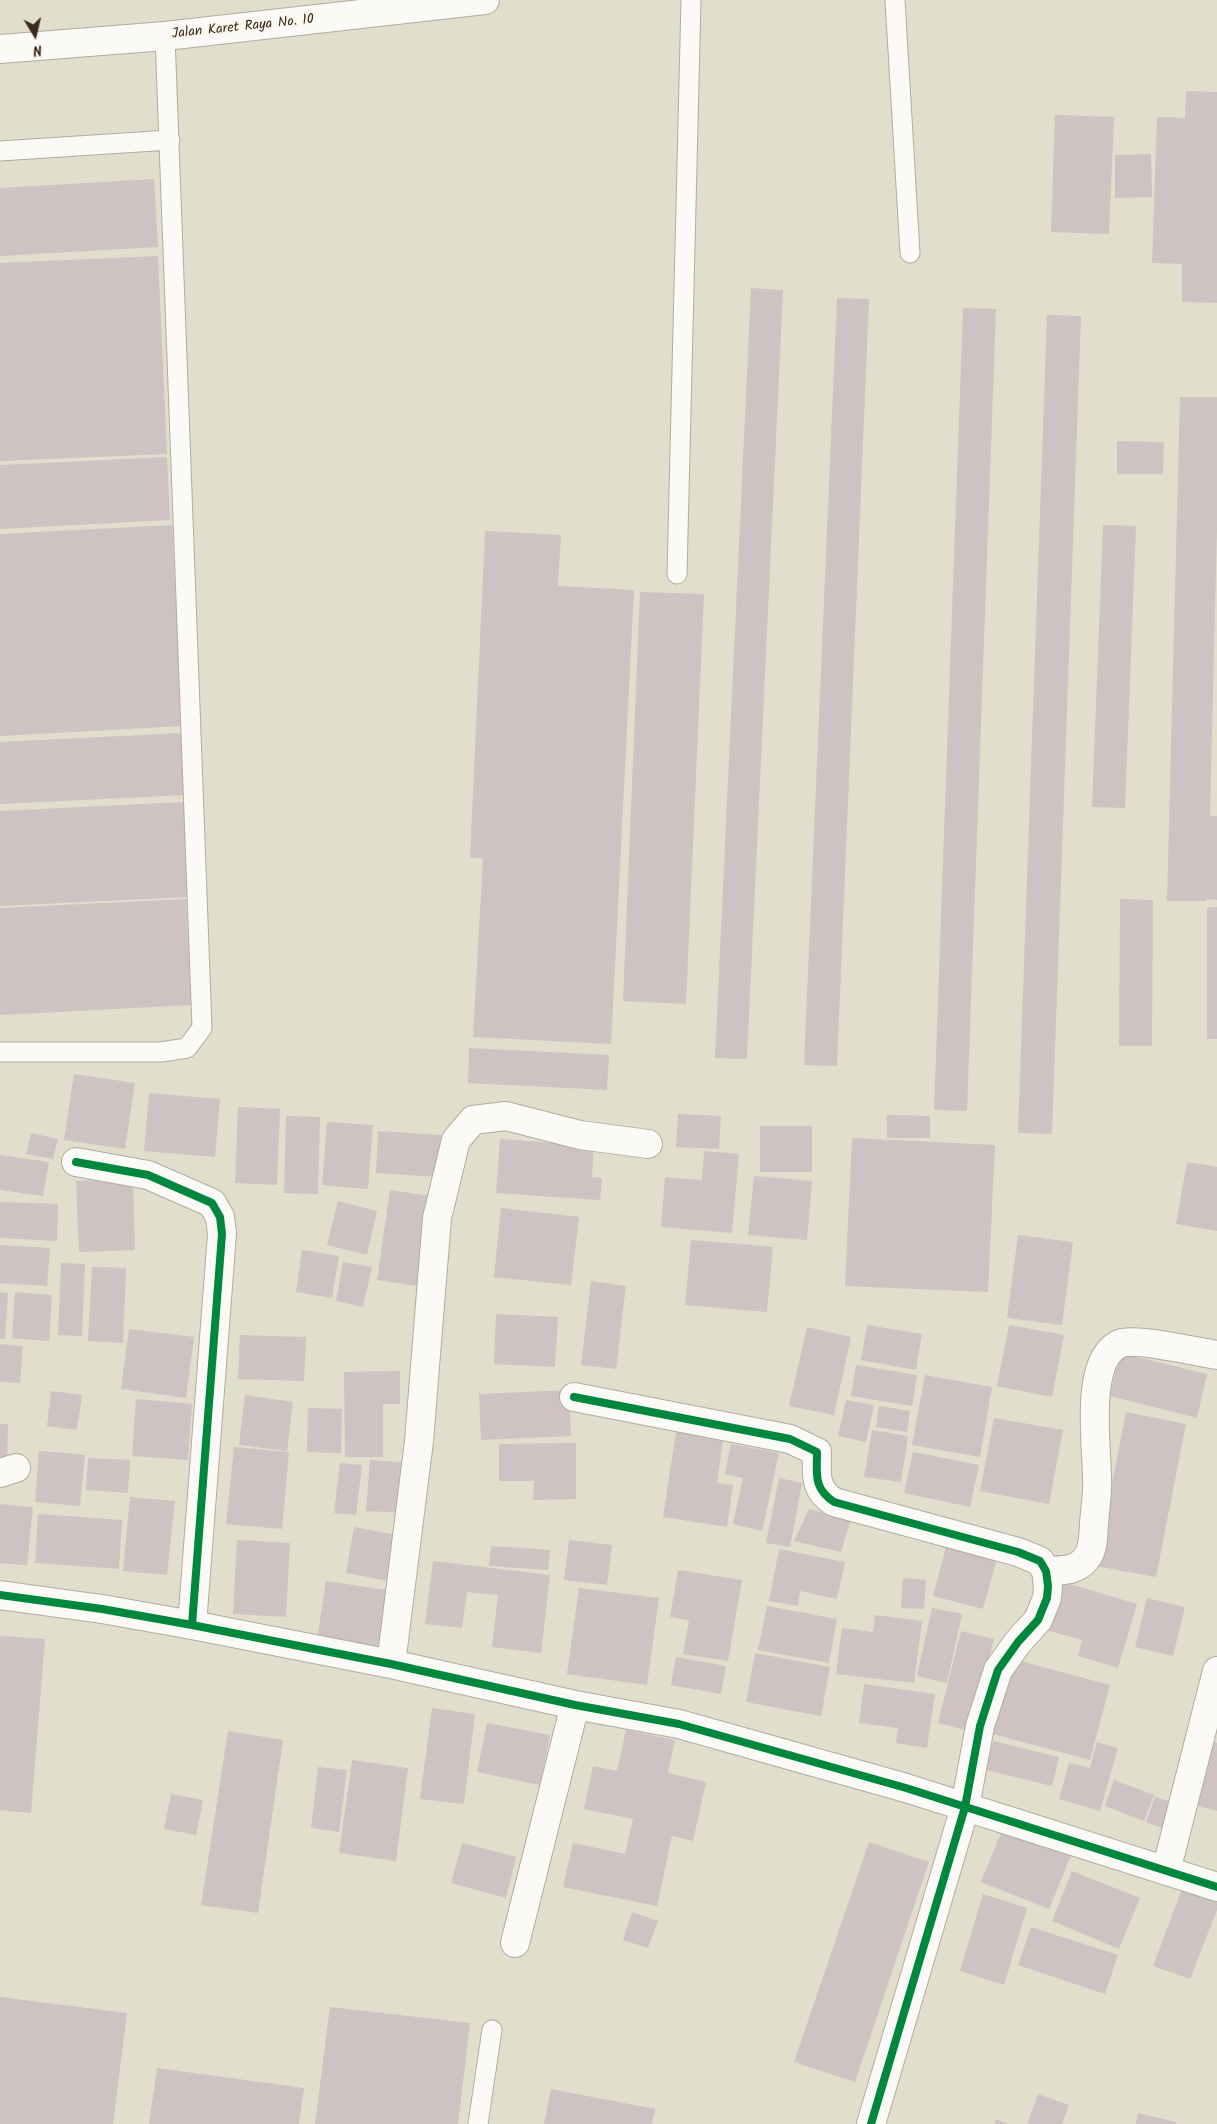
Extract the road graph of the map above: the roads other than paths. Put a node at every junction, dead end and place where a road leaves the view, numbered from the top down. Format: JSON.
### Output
{"nodes":[{"id":1,"x":485,"y":0,"type":"edge"},
{"id":2,"x":691,"y":0,"type":"edge"},
{"id":3,"x":895,"y":0,"type":"edge"},
{"id":4,"x":165,"y":36,"type":"junction"},
{"id":5,"x":0,"y":49,"type":"edge"},
{"id":6,"x":170,"y":140,"type":"junction"},
{"id":7,"x":0,"y":151,"type":"edge"},
{"id":8,"x":910,"y":253,"type":"dead end"},
{"id":9,"x":677,"y":574,"type":"dead end"},
{"id":10,"x":0,"y":1052,"type":"edge"},
{"id":11,"x":648,"y":1144,"type":"dead end"},
{"id":12,"x":76,"y":1162,"type":"dead end"},
{"id":13,"x":1217,"y":1355,"type":"edge"},
{"id":14,"x":574,"y":1397,"type":"dead end"},
{"id":15,"x":1046,"y":1571,"type":"junction"},
{"id":16,"x":0,"y":1595,"type":"edge"},
{"id":17,"x":192,"y":1625,"type":"junction"},
{"id":18,"x":391,"y":1664,"type":"junction"},
{"id":19,"x":1217,"y":1671,"type":"edge"},
{"id":20,"x":575,"y":1706,"type":"junction"},
{"id":21,"x":964,"y":1807,"type":"junction"},
{"id":22,"x":1166,"y":1870,"type":"junction"},
{"id":23,"x":1217,"y":1887,"type":"edge"},
{"id":24,"x":515,"y":1942,"type":"dead end"},
{"id":25,"x":492,"y":2030,"type":"dead end"},
{"id":26,"x":478,"y":2124,"type":"edge"},
{"id":27,"x":871,"y":2124,"type":"edge"}],
"edges":[{"from":1,"to":4,"type":"street","name":"Jalan Karet Raya No. 10"},
{"from":2,"to":9,"type":"lane"},
{"from":3,"to":8,"type":"lane"},
{"from":4,"to":5,"type":"street","name":"Jalan Karet Raya No. 10"},
{"from":4,"to":6,"type":"lane"},
{"from":6,"to":7,"type":"lane"},
{"from":6,"to":10,"type":"lane"},
{"from":11,"to":18,"type":"street"},
{"from":12,"to":17,"type":"street"},
{"from":13,"to":15,"type":"street"},
{"from":14,"to":15,"type":"street"},
{"from":15,"to":21,"type":"street"},
{"from":16,"to":17,"type":"street"},
{"from":17,"to":18,"type":"street"},
{"from":18,"to":20,"type":"street"},
{"from":19,"to":22,"type":"street"},
{"from":20,"to":21,"type":"street"},
{"from":20,"to":24,"type":"street"},
{"from":21,"to":22,"type":"street"},
{"from":21,"to":27,"type":"street"},
{"from":22,"to":23,"type":"street"},
{"from":25,"to":26,"type":"lane"}]}
